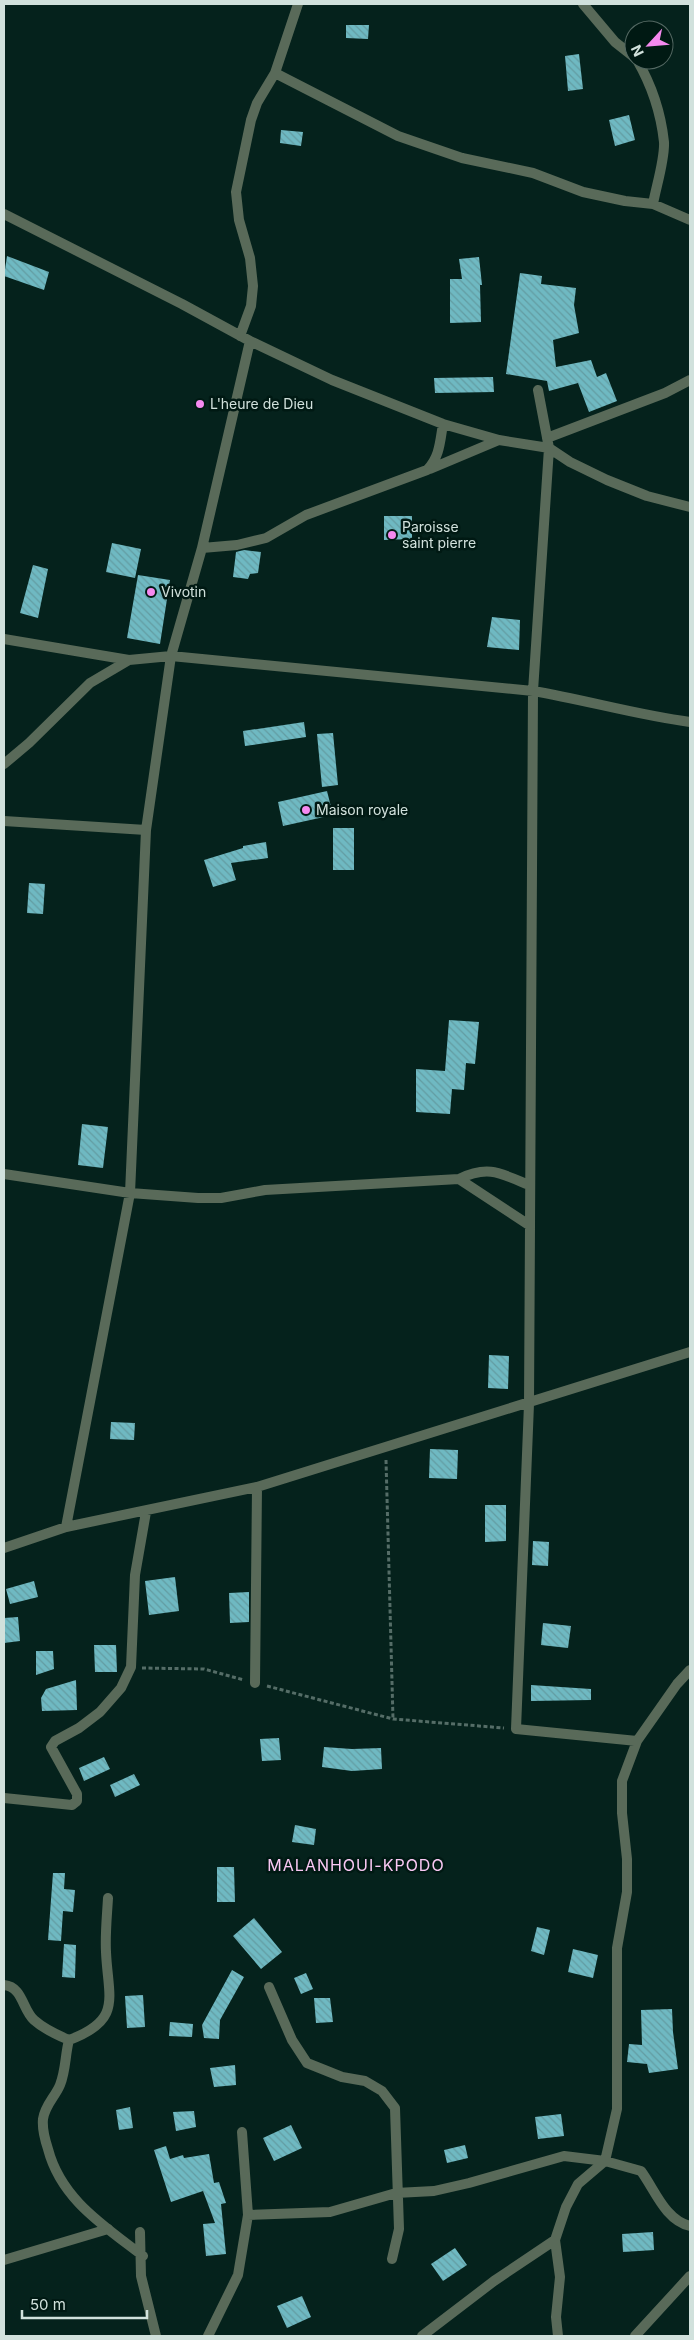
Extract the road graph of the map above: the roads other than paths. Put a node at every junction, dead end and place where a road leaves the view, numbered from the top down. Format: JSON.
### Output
{"nodes":[{"id":1,"x":298,"y":4,"type":"edge"},
{"id":2,"x":582,"y":4,"type":"edge"},
{"id":3,"x":624,"y":49,"type":"edge"},
{"id":4,"x":642,"y":70,"type":"edge"},
{"id":5,"x":275,"y":73,"type":"junction"},
{"id":6,"x":653,"y":204,"type":"junction"},
{"id":7,"x":4,"y":214,"type":"edge"},
{"id":8,"x":690,"y":220,"type":"edge"},
{"id":9,"x":245,"y":339,"type":"junction"},
{"id":10,"x":690,"y":380,"type":"edge"},
{"id":11,"x":538,"y":390,"type":"dead end"},
{"id":12,"x":443,"y":424,"type":"junction"},
{"id":13,"x":499,"y":440,"type":"junction"},
{"id":14,"x":548,"y":443,"type":"junction"},
{"id":15,"x":427,"y":470,"type":"junction"},
{"id":16,"x":690,"y":507,"type":"edge"},
{"id":17,"x":202,"y":548,"type":"junction"},
{"id":18,"x":4,"y":638,"type":"edge"},
{"id":19,"x":171,"y":656,"type":"junction"},
{"id":20,"x":129,"y":660,"type":"junction"},
{"id":21,"x":533,"y":691,"type":"junction"},
{"id":22,"x":690,"y":722,"type":"edge"},
{"id":23,"x":4,"y":764,"type":"edge"},
{"id":24,"x":4,"y":821,"type":"edge"},
{"id":25,"x":146,"y":830,"type":"junction"},
{"id":26,"x":4,"y":1174,"type":"edge"},
{"id":27,"x":459,"y":1178,"type":"junction"},
{"id":28,"x":529,"y":1184,"type":"junction"},
{"id":29,"x":130,"y":1193,"type":"junction"},
{"id":30,"x":529,"y":1225,"type":"junction"},
{"id":31,"x":690,"y":1352,"type":"edge"},
{"id":32,"x":529,"y":1404,"type":"junction"},
{"id":33,"x":257,"y":1487,"type":"junction"},
{"id":34,"x":146,"y":1512,"type":"junction"},
{"id":35,"x":66,"y":1527,"type":"junction"},
{"id":36,"x":4,"y":1548,"type":"edge"},
{"id":37,"x":690,"y":1670,"type":"edge"},
{"id":38,"x":255,"y":1683,"type":"road end"},
{"id":39,"x":637,"y":1741,"type":"junction"},
{"id":40,"x":4,"y":1798,"type":"edge"},
{"id":41,"x":108,"y":1898,"type":"dead end"},
{"id":42,"x":4,"y":1985,"type":"edge"},
{"id":43,"x":269,"y":1987,"type":"dead end"},
{"id":44,"x":69,"y":2040,"type":"junction"},
{"id":45,"x":242,"y":2132,"type":"dead end"},
{"id":46,"x":604,"y":2162,"type":"junction"},
{"id":47,"x":396,"y":2193,"type":"junction"},
{"id":48,"x":248,"y":2216,"type":"junction"},
{"id":49,"x":690,"y":2226,"type":"edge"},
{"id":50,"x":108,"y":2229,"type":"junction"},
{"id":51,"x":140,"y":2232,"type":"dead end"},
{"id":52,"x":555,"y":2240,"type":"junction"},
{"id":53,"x":142,"y":2256,"type":"junction"},
{"id":54,"x":392,"y":2259,"type":"dead end"},
{"id":55,"x":4,"y":2260,"type":"edge"},
{"id":56,"x":690,"y":2276,"type":"edge"},
{"id":57,"x":156,"y":2336,"type":"edge"},
{"id":58,"x":208,"y":2336,"type":"edge"},
{"id":59,"x":422,"y":2336,"type":"edge"},
{"id":60,"x":558,"y":2336,"type":"edge"},
{"id":61,"x":635,"y":2336,"type":"edge"}],
"edges":[{"from":1,"to":5,"type":"street"},
{"from":2,"to":3,"type":"street"},
{"from":4,"to":6,"type":"street"},
{"from":5,"to":6,"type":"street"},
{"from":5,"to":9,"type":"street"},
{"from":6,"to":8,"type":"street"},
{"from":7,"to":9,"type":"street"},
{"from":9,"to":12,"type":"street"},
{"from":9,"to":17,"type":"street"},
{"from":10,"to":14,"type":"street"},
{"from":11,"to":14,"type":"street"},
{"from":12,"to":13,"type":"street"},
{"from":12,"to":15,"type":"street"},
{"from":13,"to":14,"type":"street"},
{"from":13,"to":15,"type":"street"},
{"from":14,"to":16,"type":"street"},
{"from":14,"to":21,"type":"street"},
{"from":15,"to":17,"type":"street"},
{"from":17,"to":19,"type":"street"},
{"from":18,"to":20,"type":"street"},
{"from":19,"to":20,"type":"street"},
{"from":19,"to":21,"type":"street"},
{"from":19,"to":25,"type":"street"},
{"from":20,"to":23,"type":"street"},
{"from":21,"to":22,"type":"street"},
{"from":21,"to":28,"type":"street"},
{"from":24,"to":25,"type":"street"},
{"from":25,"to":29,"type":"street"},
{"from":26,"to":29,"type":"street"},
{"from":27,"to":28,"type":"street"},
{"from":27,"to":29,"type":"street"},
{"from":27,"to":30,"type":"street"},
{"from":28,"to":30,"type":"street"},
{"from":29,"to":35,"type":"street"},
{"from":30,"to":32,"type":"street"},
{"from":31,"to":32,"type":"street"},
{"from":32,"to":33,"type":"street"},
{"from":32,"to":39,"type":"street"},
{"from":33,"to":34,"type":"street"},
{"from":33,"to":38,"type":"street"},
{"from":34,"to":35,"type":"street"},
{"from":34,"to":40,"type":"street"},
{"from":35,"to":36,"type":"street"},
{"from":37,"to":39,"type":"street"},
{"from":39,"to":46,"type":"street"},
{"from":41,"to":44,"type":"street"},
{"from":42,"to":44,"type":"street"},
{"from":43,"to":47,"type":"street"},
{"from":44,"to":50,"type":"street"},
{"from":45,"to":48,"type":"street"},
{"from":46,"to":47,"type":"street"},
{"from":46,"to":49,"type":"street"},
{"from":46,"to":52,"type":"street"},
{"from":47,"to":48,"type":"street"},
{"from":47,"to":54,"type":"street"},
{"from":48,"to":58,"type":"street"},
{"from":50,"to":53,"type":"street"},
{"from":50,"to":55,"type":"street"},
{"from":51,"to":53,"type":"street"},
{"from":52,"to":59,"type":"street"},
{"from":52,"to":60,"type":"street"},
{"from":53,"to":57,"type":"street"},
{"from":56,"to":61,"type":"street"}]}
